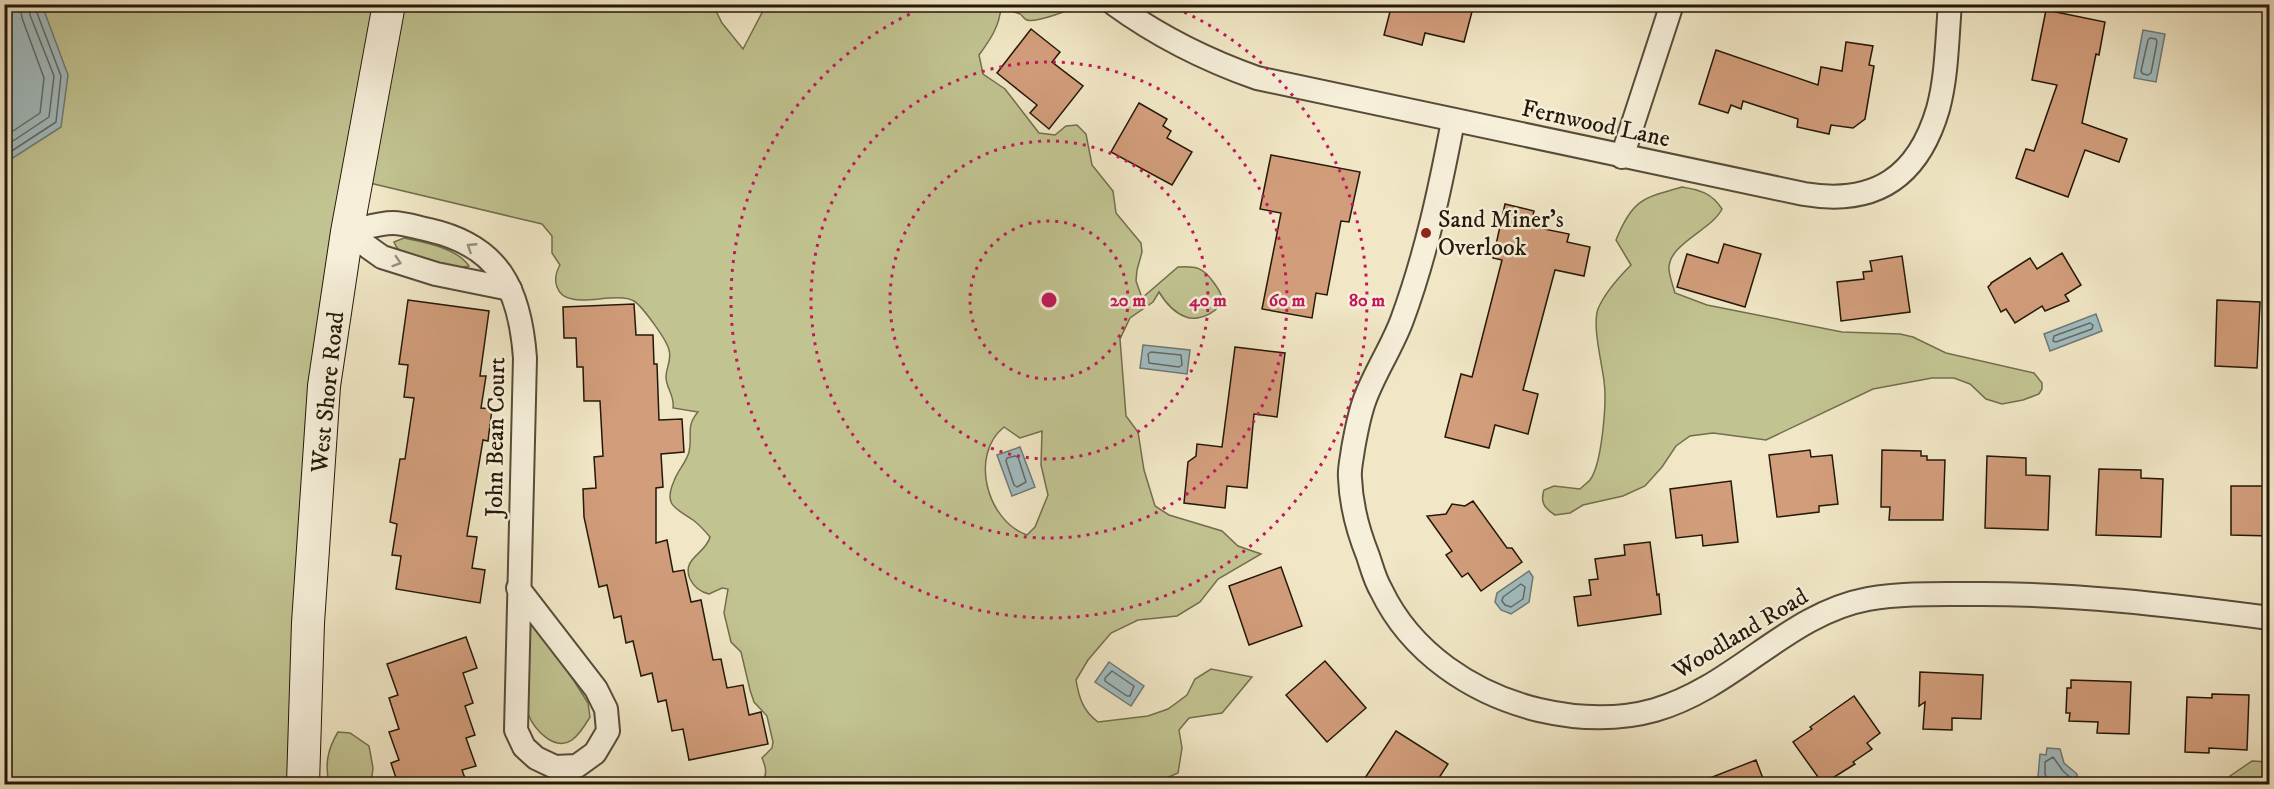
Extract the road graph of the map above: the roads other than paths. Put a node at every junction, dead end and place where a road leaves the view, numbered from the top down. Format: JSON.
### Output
{"nodes":[{"id":1,"x":389,"y":4,"type":"edge"},
{"id":2,"x":1114,"y":4,"type":"edge"},
{"id":3,"x":1672,"y":4,"type":"edge"},
{"id":4,"x":1950,"y":4,"type":"edge"},
{"id":5,"x":1453,"y":121,"type":"junction"},
{"id":6,"x":1622,"y":157,"type":"junction"},
{"id":7,"x":347,"y":232,"type":"junction"},
{"id":8,"x":510,"y":289,"type":"junction"},
{"id":9,"x":518,"y":588,"type":"junction"},
{"id":10,"x":2270,"y":618,"type":"edge"},
{"id":11,"x":303,"y":784,"type":"edge"}],
"edges":[{"from":1,"to":7,"type":"main road","name":"West Shore Road"},
{"from":2,"to":5,"type":"street","name":"Fernwood Lane"},
{"from":3,"to":6,"type":"street"},
{"from":4,"to":6,"type":"street","name":"Fernwood Lane"},
{"from":5,"to":6,"type":"street","name":"Fernwood Lane"},
{"from":5,"to":10,"type":"street","name":"Woodland Road"},
{"from":7,"to":8,"type":"street","one_way":true},
{"from":8,"to":7,"type":"street","name":"John Bean Court","one_way":true},
{"from":7,"to":11,"type":"main road","name":"West Shore Road"},
{"from":8,"to":9,"type":"street","name":"John Bean Court"},
{"from":9,"to":9,"type":"street","name":"John Bean Court"}]}
